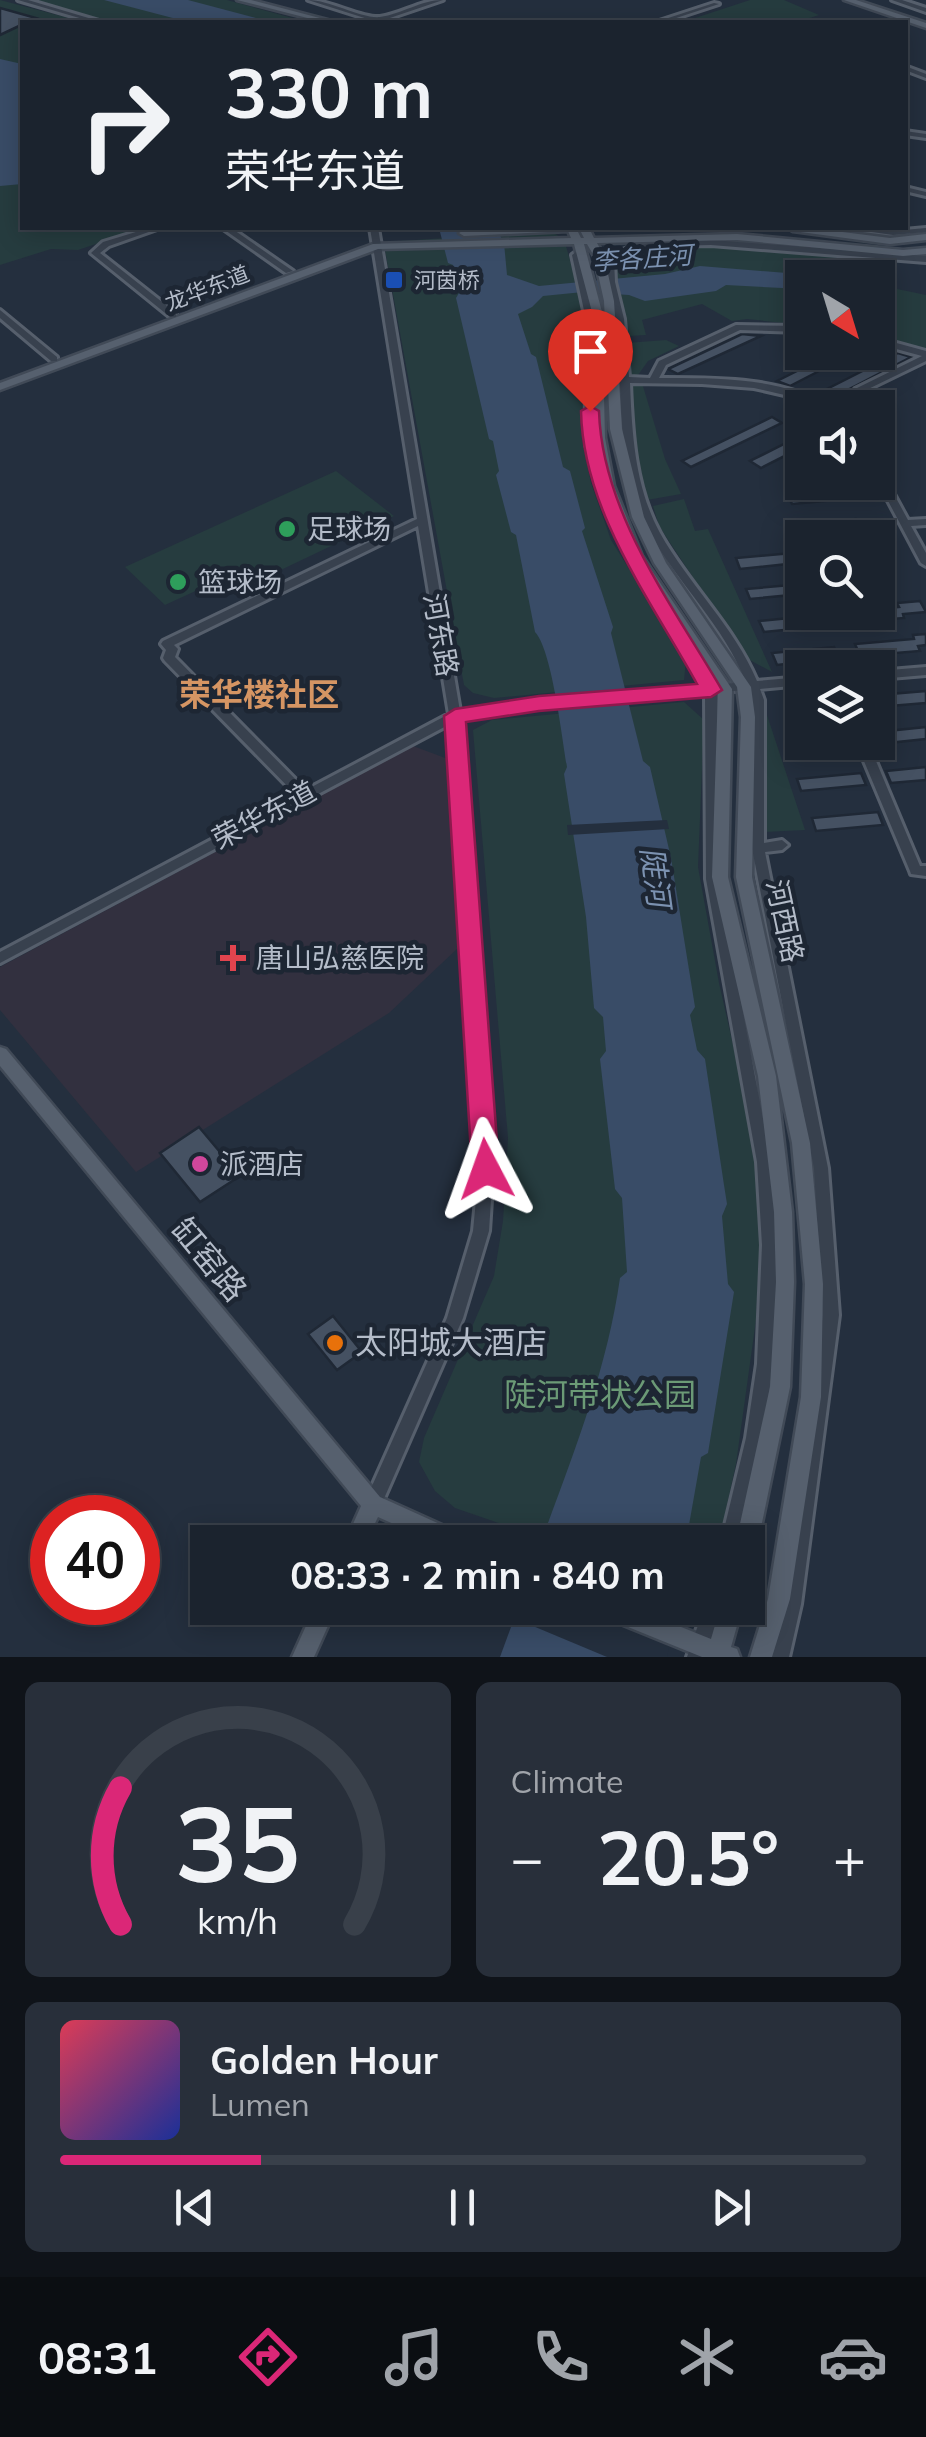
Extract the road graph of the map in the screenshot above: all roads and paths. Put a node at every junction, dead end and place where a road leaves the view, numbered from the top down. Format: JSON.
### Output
{"nodes":[{"id":1,"x":21,"y":0,"type":"edge"},
{"id":2,"x":240,"y":0,"type":"edge"},
{"id":3,"x":258,"y":0,"type":"edge"},
{"id":4,"x":312,"y":0,"type":"edge"},
{"id":5,"x":440,"y":0,"type":"edge"},
{"id":6,"x":848,"y":0,"type":"edge"},
{"id":7,"x":862,"y":0,"type":"edge"},
{"id":8,"x":895,"y":0,"type":"edge"},
{"id":9,"x":712,"y":2,"type":"edge"},
{"id":10,"x":926,"y":10,"type":"edge"},
{"id":11,"x":92,"y":20,"type":"edge"},
{"id":12,"x":323,"y":20,"type":"edge"},
{"id":13,"x":340,"y":20,"type":"edge"},
{"id":14,"x":370,"y":20,"type":"edge"},
{"id":15,"x":382,"y":20,"type":"edge"},
{"id":16,"x":664,"y":20,"type":"edge"},
{"id":17,"x":926,"y":24,"type":"edge"},
{"id":18,"x":150,"y":230,"type":"edge"},
{"id":19,"x":229,"y":230,"type":"edge"},
{"id":20,"x":557,"y":230,"type":"edge"},
{"id":21,"x":572,"y":230,"type":"edge"},
{"id":22,"x":587,"y":230,"type":"edge"},
{"id":23,"x":808,"y":230,"type":"edge"},
{"id":24,"x":870,"y":230,"type":"edge"},
{"id":25,"x":516,"y":236,"type":"junction"},
{"id":26,"x":926,"y":236,"type":"edge"},
{"id":27,"x":376,"y":238,"type":"edge"},
{"id":28,"x":578,"y":240,"type":"junction"},
{"id":29,"x":593,"y":240,"type":"junction"},
{"id":30,"x":926,"y":251,"type":"edge"},
{"id":31,"x":576,"y":255,"type":"dead end"},
{"id":32,"x":926,"y":259,"type":"edge"},
{"id":33,"x":289,"y":271,"type":"junction"},
{"id":34,"x":595,"y":274,"type":"junction"},
{"id":35,"x":591,"y":300,"type":"joint"},
{"id":36,"x":612,"y":300,"type":"junction"},
{"id":37,"x":0,"y":313,"type":"edge"},
{"id":38,"x":173,"y":315,"type":"junction"},
{"id":39,"x":785,"y":329,"type":"edge"},
{"id":40,"x":895,"y":347,"type":"edge"},
{"id":41,"x":926,"y":355,"type":"edge"},
{"id":42,"x":54,"y":359,"type":"junction"},
{"id":43,"x":0,"y":379,"type":"edge"},
{"id":44,"x":623,"y":380,"type":"junction"},
{"id":45,"x":653,"y":381,"type":"junction"},
{"id":46,"x":0,"y":387,"type":"edge"},
{"id":47,"x":860,"y":390,"type":"edge"},
{"id":48,"x":785,"y":395,"type":"edge"},
{"id":49,"x":892,"y":500,"type":"edge"},
{"id":50,"x":421,"y":521,"type":"junction"},
{"id":51,"x":926,"y":522,"type":"edge"},
{"id":52,"x":905,"y":524,"type":"junction"},
{"id":53,"x":926,"y":564,"type":"edge"},
{"id":54,"x":926,"y":671,"type":"edge"},
{"id":55,"x":895,"y":674,"type":"edge"},
{"id":56,"x":785,"y":682,"type":"edge"},
{"id":57,"x":734,"y":687,"type":"junction"},
{"id":58,"x":455,"y":716,"type":"junction"},
{"id":59,"x":870,"y":760,"type":"edge"},
{"id":60,"x":303,"y":794,"type":"junction"},
{"id":61,"x":782,"y":845,"type":"dead end"},
{"id":62,"x":758,"y":848,"type":"junction"},
{"id":63,"x":926,"y":871,"type":"edge"},
{"id":64,"x":720,"y":877,"type":"junction"},
{"id":65,"x":744,"y":877,"type":"junction"},
{"id":66,"x":0,"y":958,"type":"edge"},
{"id":67,"x":0,"y":1054,"type":"edge"},
{"id":68,"x":373,"y":1504,"type":"junction"},
{"id":69,"x":363,"y":1525,"type":"edge"},
{"id":70,"x":419,"y":1525,"type":"edge"},
{"id":71,"x":734,"y":1525,"type":"edge"},
{"id":72,"x":752,"y":1525,"type":"edge"},
{"id":73,"x":318,"y":1625,"type":"edge"},
{"id":74,"x":650,"y":1625,"type":"edge"},
{"id":75,"x":713,"y":1625,"type":"edge"},
{"id":76,"x":725,"y":1625,"type":"edge"},
{"id":77,"x":712,"y":1654,"type":"edge"},
{"id":78,"x":303,"y":1657,"type":"edge"},
{"id":79,"x":762,"y":1657,"type":"edge"},
{"id":80,"x":780,"y":1657,"type":"edge"}],
"edges":[{"from":1,"to":11,"type":"street"},
{"from":2,"to":12,"type":"main road"},
{"from":3,"to":13,"type":"main road"},
{"from":4,"to":14,"type":"street"},
{"from":5,"to":15,"type":"street"},
{"from":6,"to":17,"type":"main road"},
{"from":7,"to":17,"type":"main road"},
{"from":8,"to":10,"type":"street"},
{"from":9,"to":16,"type":"street"},
{"from":18,"to":38,"type":"street"},
{"from":19,"to":33,"type":"street"},
{"from":20,"to":25,"type":"main road"},
{"from":21,"to":28,"type":"main road","name":"河西路"},
{"from":22,"to":29,"type":"main road","name":"河西路"},
{"from":23,"to":26,"type":"main road"},
{"from":24,"to":26,"type":"street"},
{"from":25,"to":27,"type":"main road","name":"龙华东道"},
{"from":25,"to":28,"type":"main road"},
{"from":27,"to":33,"type":"main road","name":"龙华东道"},
{"from":27,"to":46,"type":"main road","name":"龙华东道"},
{"from":27,"to":50,"type":"street","name":"河东路"},
{"from":28,"to":29,"type":"main road"},
{"from":28,"to":34,"type":"main road","name":"河西路"},
{"from":29,"to":30,"type":"main road"},
{"from":29,"to":34,"type":"main road","name":"河西路"},
{"from":31,"to":34,"type":"street"},
{"from":32,"to":34,"type":"street"},
{"from":33,"to":38,"type":"main road","name":"龙华东道"},
{"from":34,"to":35,"type":"main road","name":"河西路"},
{"from":34,"to":36,"type":"main road","name":"河西路"},
{"from":35,"to":57,"type":"street"},
{"from":36,"to":44,"type":"street"},
{"from":36,"to":57,"type":"main road","name":"河西路"},
{"from":37,"to":42,"type":"street"},
{"from":38,"to":42,"type":"main road","name":"龙华东道"},
{"from":39,"to":45,"type":"street"},
{"from":40,"to":41,"type":"street"},
{"from":41,"to":47,"type":"street"},
{"from":42,"to":43,"type":"main road","name":"龙华东道"},
{"from":44,"to":45,"type":"street"},
{"from":44,"to":57,"type":"street"},
{"from":45,"to":48,"type":"street"},
{"from":49,"to":52,"type":"street"},
{"from":50,"to":58,"type":"street","name":"河东路"},
{"from":50,"to":60,"type":"street"},
{"from":51,"to":52,"type":"street"},
{"from":52,"to":53,"type":"street"},
{"from":54,"to":55,"type":"street"},
{"from":56,"to":57,"type":"street"},
{"from":57,"to":58,"type":"street","name":"荣华东道"},
{"from":57,"to":62,"type":"street"},
{"from":57,"to":64,"type":"main road","name":"河西路"},
{"from":57,"to":65,"type":"main road","name":"河西路"},
{"from":57,"to":71,"type":"street"},
{"from":58,"to":60,"type":"street","name":"荣华东道"},
{"from":58,"to":68,"type":"street","name":"河东路"},
{"from":59,"to":63,"type":"street"},
{"from":60,"to":66,"type":"street","name":"荣华东道"},
{"from":61,"to":62,"type":"street"},
{"from":62,"to":80,"type":"street"},
{"from":64,"to":65,"type":"main road"},
{"from":64,"to":72,"type":"main road","name":"河西路"},
{"from":65,"to":79,"type":"main road","name":"河西路"},
{"from":67,"to":68,"type":"main road","name":"缸窑路"},
{"from":68,"to":69,"type":"main road"},
{"from":68,"to":70,"type":"main road"},
{"from":73,"to":78,"type":"main road"},
{"from":74,"to":77,"type":"main road"},
{"from":75,"to":77,"type":"street"},
{"from":76,"to":77,"type":"main road"}]}
